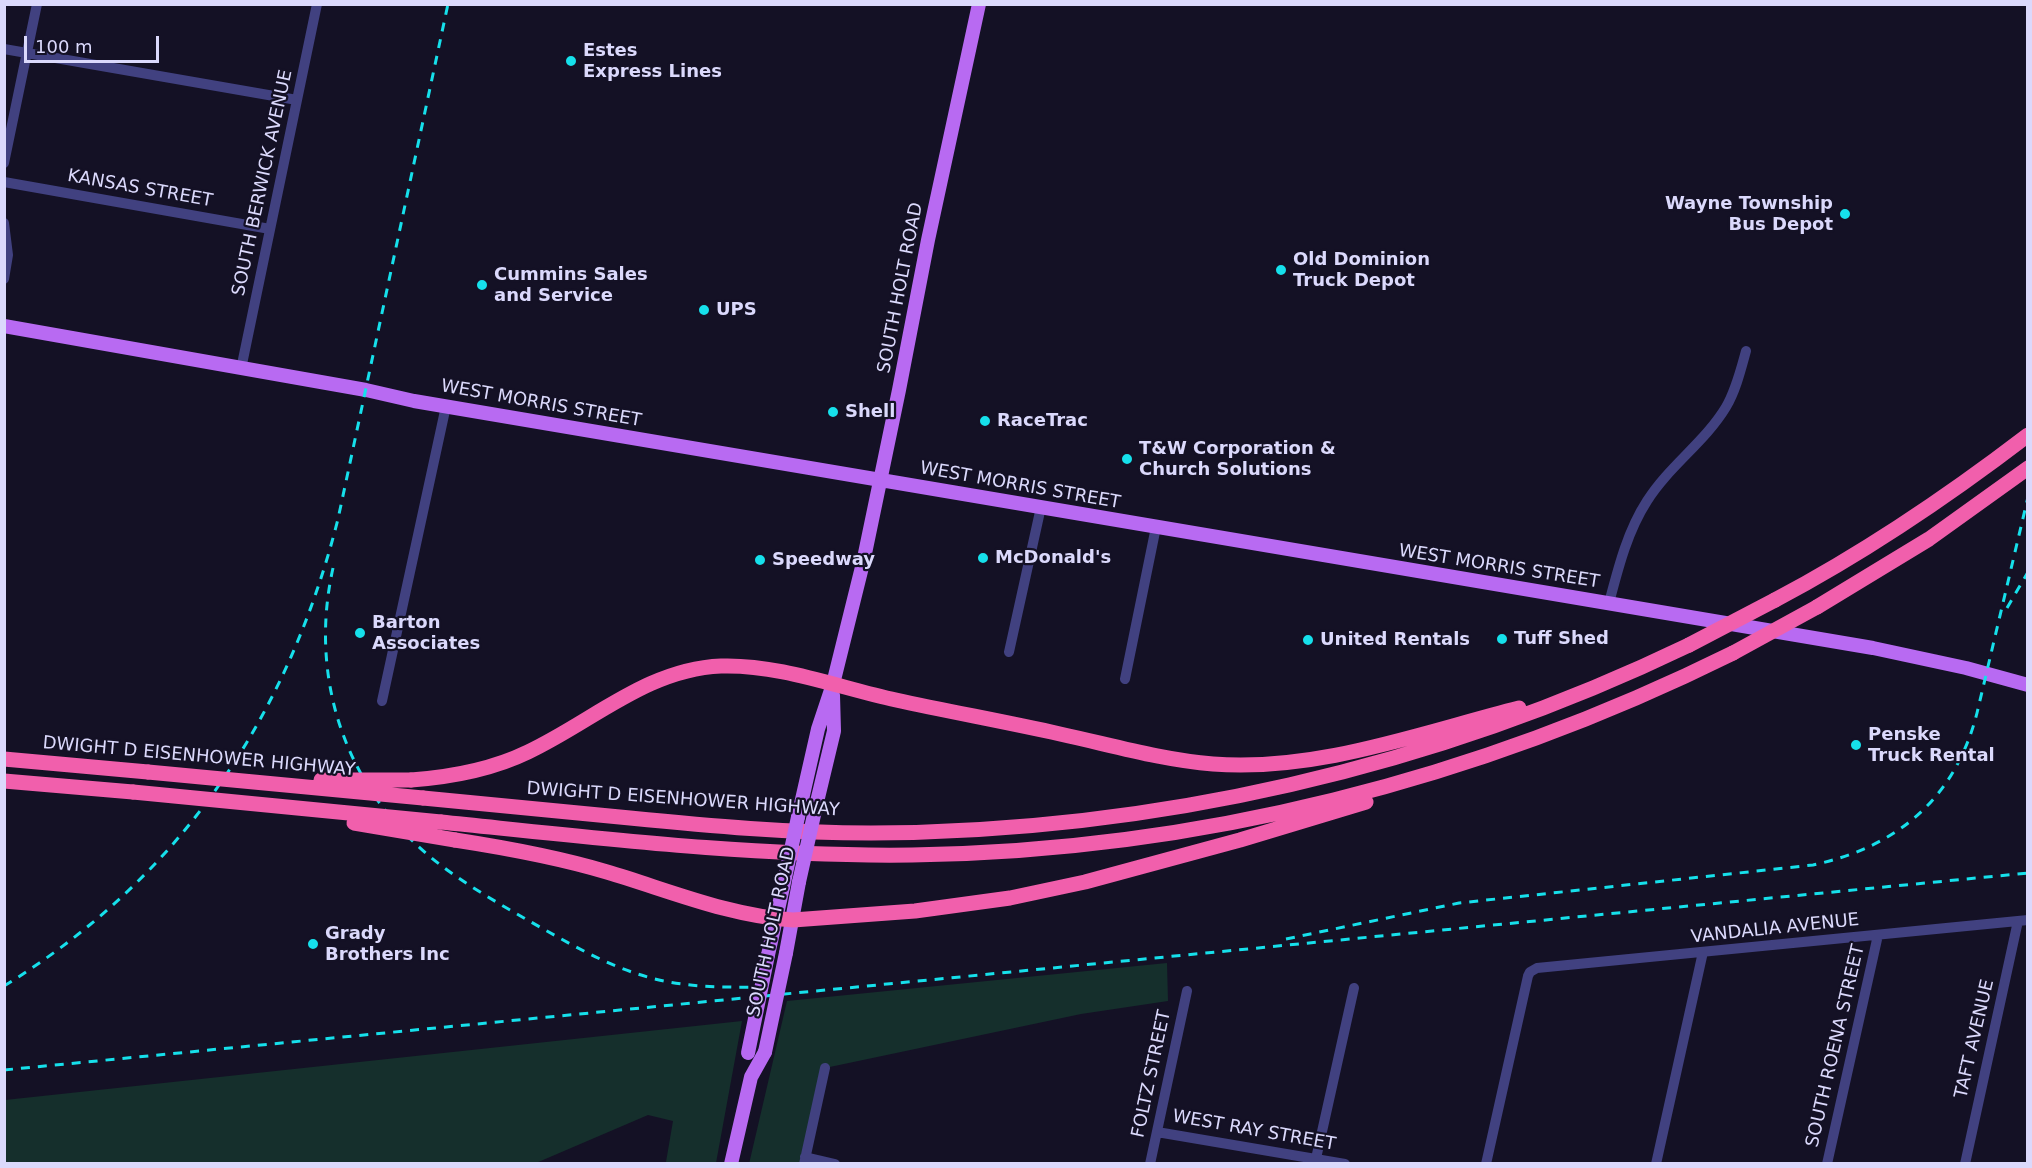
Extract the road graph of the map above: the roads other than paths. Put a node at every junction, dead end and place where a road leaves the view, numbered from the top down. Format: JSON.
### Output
{"nodes":[{"id":1,"x":37,"y":4,"type":"edge"},
{"id":2,"x":317,"y":4,"type":"edge"},
{"id":3,"x":979,"y":4,"type":"edge"},
{"id":4,"x":4,"y":49,"type":"edge"},
{"id":5,"x":27,"y":53,"type":"junction"},
{"id":6,"x":297,"y":100,"type":"junction"},
{"id":7,"x":4,"y":163,"type":"edge"},
{"id":8,"x":4,"y":182,"type":"edge"},
{"id":9,"x":4,"y":223,"type":"edge"},
{"id":10,"x":270,"y":229,"type":"junction"},
{"id":11,"x":4,"y":279,"type":"edge"},
{"id":12,"x":4,"y":326,"type":"edge"},
{"id":13,"x":1746,"y":351,"type":"dead end"},
{"id":14,"x":241,"y":369,"type":"junction"},
{"id":15,"x":446,"y":406,"type":"junction"},
{"id":16,"x":2028,"y":435,"type":"edge"},
{"id":17,"x":2028,"y":468,"type":"edge"},
{"id":18,"x":880,"y":480,"type":"junction"},
{"id":19,"x":1041,"y":507,"type":"junction"},
{"id":20,"x":1156,"y":527,"type":"junction"},
{"id":21,"x":1608,"y":603,"type":"junction"},
{"id":22,"x":1009,"y":652,"type":"dead end"},
{"id":23,"x":1125,"y":679,"type":"dead end"},
{"id":24,"x":833,"y":684,"type":"junction"},
{"id":25,"x":2028,"y":685,"type":"edge"},
{"id":26,"x":1585,"y":692,"type":"junction"},
{"id":27,"x":382,"y":700,"type":"dead end"},
{"id":28,"x":4,"y":759,"type":"edge"},
{"id":29,"x":1455,"y":766,"type":"junction"},
{"id":30,"x":236,"y":780,"type":"junction"},
{"id":31,"x":4,"y":781,"type":"edge"},
{"id":32,"x":242,"y":803,"type":"junction"},
{"id":33,"x":776,"y":919,"type":"junction"},
{"id":34,"x":793,"y":920,"type":"junction"},
{"id":35,"x":2023,"y":921,"type":"edge"},
{"id":36,"x":1878,"y":935,"type":"junction"},
{"id":37,"x":1703,"y":952,"type":"junction"},
{"id":38,"x":1354,"y":988,"type":"dead end"},
{"id":39,"x":1186,"y":991,"type":"dead end"},
{"id":40,"x":825,"y":1068,"type":"dead end"},
{"id":41,"x":751,"y":1077,"type":"junction"},
{"id":42,"x":1157,"y":1131,"type":"junction"},
{"id":43,"x":805,"y":1160,"type":"edge"},
{"id":44,"x":1315,"y":1161,"type":"edge"},
{"id":45,"x":731,"y":1164,"type":"edge"},
{"id":46,"x":835,"y":1164,"type":"edge"},
{"id":47,"x":1150,"y":1164,"type":"edge"},
{"id":48,"x":1345,"y":1164,"type":"edge"},
{"id":49,"x":1486,"y":1164,"type":"edge"},
{"id":50,"x":1656,"y":1164,"type":"edge"},
{"id":51,"x":1827,"y":1164,"type":"edge"},
{"id":52,"x":1965,"y":1164,"type":"edge"}],
"edges":[{"from":1,"to":5,"type":"street"},
{"from":2,"to":6,"type":"street","name":"SOUTH BERWICK AVENUE"},
{"from":3,"to":18,"type":"main road","name":"SOUTH HOLT ROAD"},
{"from":4,"to":5,"type":"street"},
{"from":5,"to":6,"type":"street"},
{"from":5,"to":7,"type":"street"},
{"from":6,"to":10,"type":"street","name":"SOUTH BERWICK AVENUE"},
{"from":8,"to":10,"type":"street","name":"KANSAS STREET"},
{"from":9,"to":11,"type":"street"},
{"from":10,"to":14,"type":"street","name":"SOUTH BERWICK AVENUE"},
{"from":12,"to":14,"type":"main road","name":"WEST MORRIS STREET"},
{"from":13,"to":21,"type":"street"},
{"from":14,"to":15,"type":"main road","name":"WEST MORRIS STREET"},
{"from":15,"to":18,"type":"main road","name":"WEST MORRIS STREET"},
{"from":15,"to":27,"type":"street"},
{"from":16,"to":26,"type":"highway","name":"DWIGHT D EISENHOWER HIGHWAY","bridge":true},
{"from":17,"to":29,"type":"highway","bridge":true},
{"from":18,"to":19,"type":"main road","name":"WEST MORRIS STREET"},
{"from":18,"to":24,"type":"main road","name":"SOUTH HOLT ROAD"},
{"from":19,"to":20,"type":"main road","name":"WEST MORRIS STREET"},
{"from":19,"to":22,"type":"street"},
{"from":20,"to":21,"type":"main road","name":"WEST MORRIS STREET"},
{"from":20,"to":23,"type":"street"},
{"from":21,"to":25,"type":"main road","name":"WEST MORRIS STREET"},
{"from":24,"to":26,"type":"highway"},
{"from":24,"to":30,"type":"highway","bridge":true},
{"from":24,"to":33,"type":"main road","name":"SOUTH HOLT ROAD","bridge":true},
{"from":24,"to":34,"type":"main road","name":"SOUTH HOLT ROAD","bridge":true},
{"from":26,"to":30,"type":"highway","name":"DWIGHT D EISENHOWER HIGHWAY","bridge":true},
{"from":28,"to":30,"type":"highway","name":"DWIGHT D EISENHOWER HIGHWAY","bridge":true},
{"from":29,"to":32,"type":"highway","bridge":true},
{"from":29,"to":34,"type":"highway"},
{"from":31,"to":32,"type":"highway","bridge":true},
{"from":32,"to":33,"type":"highway","bridge":true},
{"from":33,"to":34,"type":"highway"},
{"from":33,"to":41,"type":"main road","name":"SOUTH HOLT ROAD","bridge":true},
{"from":34,"to":41,"type":"main road","name":"SOUTH HOLT ROAD","bridge":true},
{"from":35,"to":36,"type":"street","name":"VANDALIA AVENUE"},
{"from":35,"to":52,"type":"street","name":"TAFT AVENUE"},
{"from":36,"to":37,"type":"street","name":"VANDALIA AVENUE"},
{"from":36,"to":51,"type":"street","name":"SOUTH ROENA STREET"},
{"from":37,"to":49,"type":"street","name":"VANDALIA AVENUE"},
{"from":37,"to":50,"type":"street"},
{"from":38,"to":44,"type":"street"},
{"from":39,"to":42,"type":"street","name":"FOLTZ STREET"},
{"from":40,"to":43,"type":"street"},
{"from":41,"to":45,"type":"main road","name":"SOUTH HOLT ROAD"},
{"from":42,"to":44,"type":"street","name":"WEST RAY STREET"},
{"from":42,"to":47,"type":"street","name":"FOLTZ STREET"},
{"from":43,"to":46,"type":"street"},
{"from":44,"to":48,"type":"street","name":"WEST RAY STREET"}]}
